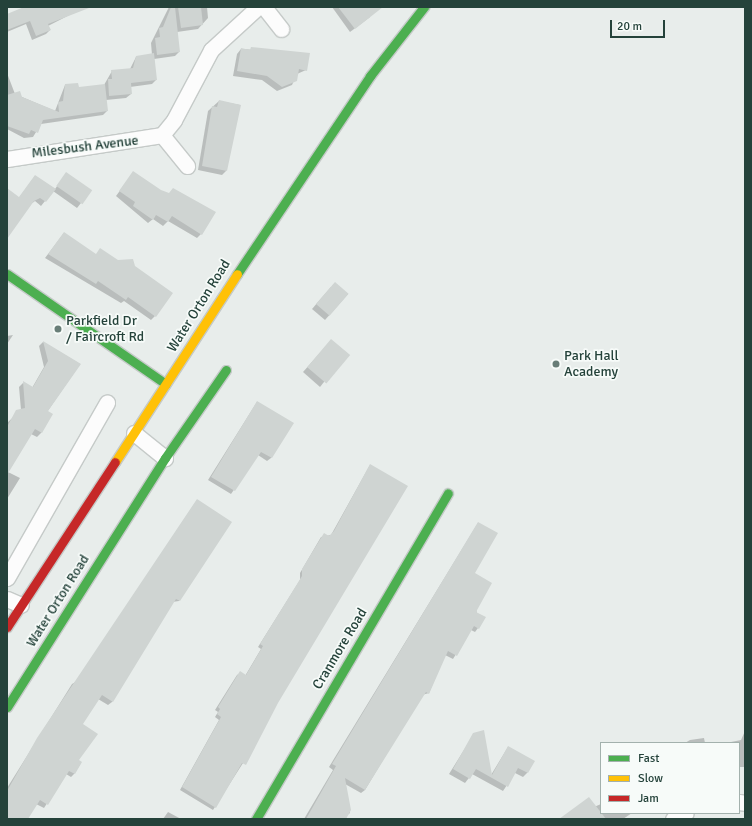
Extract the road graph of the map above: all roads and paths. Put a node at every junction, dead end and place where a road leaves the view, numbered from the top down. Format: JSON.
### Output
{"nodes":[{"id":1,"x":258,"y":7,"type":"edge"},
{"id":2,"x":264,"y":7,"type":"edge"},
{"id":3,"x":424,"y":7,"type":"edge"},
{"id":4,"x":281,"y":29,"type":"dead end"},
{"id":5,"x":162,"y":135,"type":"junction"},
{"id":6,"x":7,"y":159,"type":"edge"},
{"id":7,"x":187,"y":166,"type":"dead end"},
{"id":8,"x":7,"y":274,"type":"edge"},
{"id":9,"x":226,"y":370,"type":"dead end"},
{"id":10,"x":166,"y":384,"type":"junction"},
{"id":11,"x":107,"y":403,"type":"dead end"},
{"id":12,"x":134,"y":433,"type":"junction"},
{"id":13,"x":165,"y":458,"type":"junction"},
{"id":14,"x":448,"y":493,"type":"dead end"},
{"id":15,"x":7,"y":578,"type":"edge"},
{"id":16,"x":7,"y":599,"type":"edge"},
{"id":17,"x":21,"y":605,"type":"junction"},
{"id":18,"x":7,"y":627,"type":"edge"},
{"id":19,"x":7,"y":707,"type":"edge"},
{"id":20,"x":684,"y":814,"type":"edge"},
{"id":21,"x":256,"y":819,"type":"edge"},
{"id":22,"x":674,"y":819,"type":"edge"}],
"edges":[{"from":1,"to":5,"type":"street"},
{"from":2,"to":4,"type":"street"},
{"from":3,"to":10,"type":"street","name":"Water Orton Road"},
{"from":5,"to":6,"type":"street","name":"Milesbush Avenue"},
{"from":5,"to":7,"type":"street"},
{"from":8,"to":10,"type":"street"},
{"from":9,"to":13,"type":"street","name":"Water Orton Road"},
{"from":10,"to":12,"type":"street","name":"Water Orton Road"},
{"from":11,"to":15,"type":"street"},
{"from":12,"to":13,"type":"street"},
{"from":12,"to":17,"type":"street","name":"Water Orton Road"},
{"from":13,"to":19,"type":"street","name":"Water Orton Road"},
{"from":14,"to":21,"type":"street","name":"Cranmore Road"},
{"from":16,"to":17,"type":"street"},
{"from":17,"to":18,"type":"street","name":"Water Orton Road"},
{"from":20,"to":22,"type":"street"}]}
